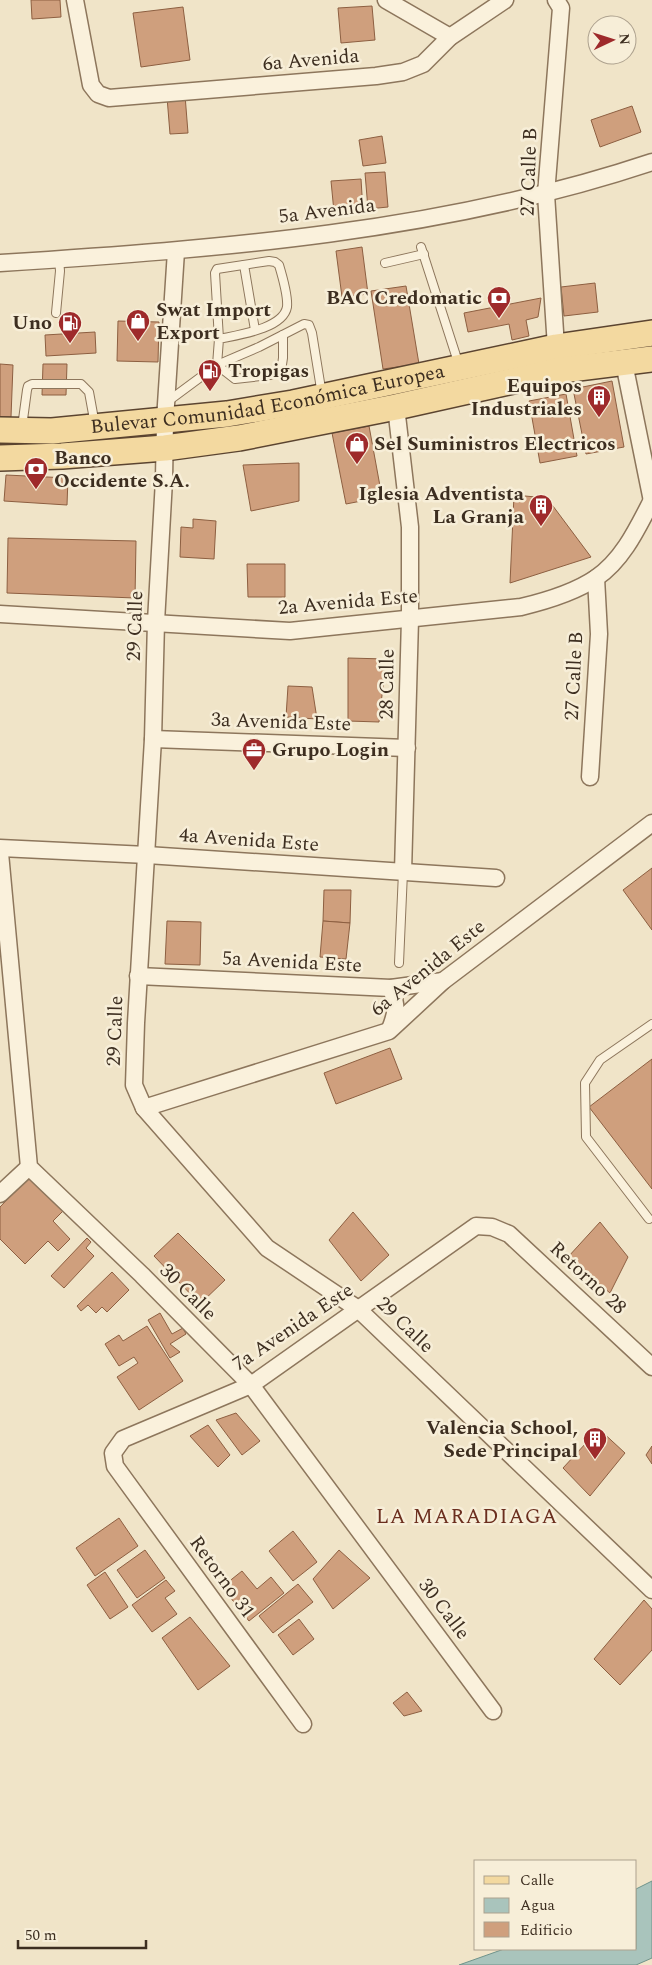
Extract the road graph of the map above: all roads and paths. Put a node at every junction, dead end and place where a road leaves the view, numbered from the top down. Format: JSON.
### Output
{"nodes":[{"id":1,"x":75,"y":0,"type":"edge"},
{"id":2,"x":386,"y":0,"type":"edge"},
{"id":3,"x":505,"y":0,"type":"edge"},
{"id":4,"x":556,"y":0,"type":"edge"},
{"id":5,"x":450,"y":37,"type":"junction"},
{"id":6,"x":652,"y":162,"type":"edge"},
{"id":7,"x":546,"y":194,"type":"junction"},
{"id":8,"x":176,"y":251,"type":"junction"},
{"id":9,"x":59,"y":259,"type":"junction"},
{"id":10,"x":0,"y":263,"type":"edge"},
{"id":11,"x":386,"y":263,"type":"dead end"},
{"id":12,"x":244,"y":265,"type":"junction"},
{"id":13,"x":56,"y":313,"type":"dead end"},
{"id":14,"x":255,"y":330,"type":"junction"},
{"id":15,"x":652,"y":333,"type":"edge"},
{"id":16,"x":283,"y":335,"type":"junction"},
{"id":17,"x":219,"y":339,"type":"junction"},
{"id":18,"x":556,"y":347,"type":"junction"},
{"id":19,"x":652,"y":359,"type":"edge"},
{"id":20,"x":624,"y":363,"type":"junction"},
{"id":21,"x":217,"y":365,"type":"junction"},
{"id":22,"x":460,"y":367,"type":"junction"},
{"id":23,"x":322,"y":397,"type":"junction"},
{"id":24,"x":396,"y":407,"type":"junction"},
{"id":25,"x":166,"y":411,"type":"junction"},
{"id":26,"x":95,"y":427,"type":"junction"},
{"id":27,"x":11,"y":430,"type":"edge"},
{"id":28,"x":165,"y":448,"type":"junction"},
{"id":29,"x":647,"y":454,"type":"edge"},
{"id":30,"x":0,"y":458,"type":"edge"},
{"id":31,"x":652,"y":500,"type":"edge"},
{"id":32,"x":596,"y":578,"type":"junction"},
{"id":33,"x":0,"y":614,"type":"edge"},
{"id":34,"x":410,"y":619,"type":"junction"},
{"id":35,"x":156,"y":622,"type":"junction"},
{"id":36,"x":153,"y":739,"type":"junction"},
{"id":37,"x":407,"y":748,"type":"junction"},
{"id":38,"x":590,"y":777,"type":"dead end"},
{"id":39,"x":652,"y":823,"type":"edge"},
{"id":40,"x":0,"y":848,"type":"edge"},
{"id":41,"x":0,"y":853,"type":"edge"},
{"id":42,"x":147,"y":855,"type":"junction"},
{"id":43,"x":403,"y":872,"type":"junction"},
{"id":44,"x":496,"y":878,"type":"dead end"},
{"id":45,"x":399,"y":963,"type":"dead end"},
{"id":46,"x":138,"y":976,"type":"junction"},
{"id":47,"x":443,"y":981,"type":"junction"},
{"id":48,"x":391,"y":988,"type":"junction"},
{"id":49,"x":652,"y":1024,"type":"edge"},
{"id":50,"x":389,"y":1031,"type":"junction"},
{"id":51,"x":144,"y":1108,"type":"junction"},
{"id":52,"x":29,"y":1167,"type":"junction"},
{"id":53,"x":0,"y":1194,"type":"edge"},
{"id":54,"x":649,"y":1219,"type":"dead end"},
{"id":55,"x":492,"y":1227,"type":"joint"},
{"id":56,"x":358,"y":1309,"type":"junction"},
{"id":57,"x":652,"y":1366,"type":"edge"},
{"id":58,"x":250,"y":1385,"type":"junction"},
{"id":59,"x":113,"y":1453,"type":"joint"},
{"id":60,"x":652,"y":1590,"type":"edge"},
{"id":61,"x":493,"y":1711,"type":"dead end"},
{"id":62,"x":303,"y":1724,"type":"dead end"}],
"edges":[{"from":1,"to":5,"type":"street","name":"6a Avenida"},
{"from":2,"to":5,"type":"street"},
{"from":3,"to":5,"type":"street","name":"6a Avenida"},
{"from":4,"to":7,"type":"street","name":"27 Calle B"},
{"from":6,"to":7,"type":"street","name":"5a Avenida"},
{"from":7,"to":8,"type":"street","name":"5a Avenida"},
{"from":7,"to":18,"type":"street","name":"27 Calle B"},
{"from":8,"to":9,"type":"street","name":"5a Avenida"},
{"from":8,"to":25,"type":"street","name":"29 Calle"},
{"from":9,"to":10,"type":"street","name":"5a Avenida"},
{"from":9,"to":13,"type":"lane"},
{"from":11,"to":22,"type":"lane"},
{"from":12,"to":14,"type":"lane"},
{"from":12,"to":14,"type":"lane"},
{"from":12,"to":17,"type":"lane"},
{"from":14,"to":17,"type":"lane"},
{"from":15,"to":18,"type":"main road","name":"Bulevar Comunidad Económica Europea"},
{"from":16,"to":21,"type":"lane"},
{"from":16,"to":21,"type":"lane"},
{"from":16,"to":23,"type":"lane"},
{"from":17,"to":21,"type":"lane"},
{"from":18,"to":22,"type":"main road","name":"Bulevar Comunidad Económica Europea"},
{"from":19,"to":20,"type":"main road","name":"Bulevar Comunidad Económica Europea"},
{"from":20,"to":24,"type":"main road","name":"Bulevar Comunidad Económica Europea"},
{"from":20,"to":29,"type":"street"},
{"from":21,"to":25,"type":"lane"},
{"from":22,"to":23,"type":"main road","name":"Bulevar Comunidad Económica Europea"},
{"from":23,"to":25,"type":"main road","name":"Bulevar Comunidad Económica Europea"},
{"from":24,"to":28,"type":"main road","name":"Bulevar Comunidad Económica Europea"},
{"from":24,"to":34,"type":"street","name":"28 Calle"},
{"from":25,"to":26,"type":"main road","name":"Bulevar Comunidad Económica Europea"},
{"from":25,"to":28,"type":"street","name":"29 Calle"},
{"from":26,"to":27,"type":"main road","name":"Bulevar Comunidad Económica Europea"},
{"from":26,"to":27,"type":"lane"},
{"from":28,"to":30,"type":"main road","name":"Bulevar Comunidad Económica Europea"},
{"from":28,"to":35,"type":"street","name":"29 Calle"},
{"from":29,"to":31,"type":"street"},
{"from":31,"to":32,"type":"street","name":"2a Avenida Este"},
{"from":32,"to":34,"type":"street","name":"2a Avenida Este"},
{"from":32,"to":38,"type":"street","name":"27 Calle B"},
{"from":33,"to":35,"type":"street","name":"2a Avenida Este"},
{"from":34,"to":35,"type":"street","name":"2a Avenida Este"},
{"from":34,"to":37,"type":"street","name":"28 Calle"},
{"from":35,"to":36,"type":"street","name":"29 Calle"},
{"from":36,"to":37,"type":"street","name":"3a Avenida Este"},
{"from":36,"to":42,"type":"street","name":"29 Calle"},
{"from":37,"to":43,"type":"street","name":"28 Calle"},
{"from":39,"to":47,"type":"street","name":"6a Avenida Este"},
{"from":40,"to":42,"type":"street","name":"4a Avenida Este"},
{"from":41,"to":52,"type":"street"},
{"from":42,"to":43,"type":"street","name":"4a Avenida Este"},
{"from":42,"to":46,"type":"street","name":"29 Calle"},
{"from":43,"to":44,"type":"street","name":"4a Avenida Este"},
{"from":43,"to":45,"type":"lane","name":"28 Calle"},
{"from":46,"to":48,"type":"street","name":"5a Avenida Este"},
{"from":46,"to":51,"type":"street","name":"29 Calle"},
{"from":47,"to":48,"type":"street","name":"5a Avenida Este"},
{"from":47,"to":50,"type":"street","name":"6a Avenida Este"},
{"from":48,"to":50,"type":"street"},
{"from":49,"to":54,"type":"lane"},
{"from":50,"to":51,"type":"street","name":"6a Avenida Este"},
{"from":51,"to":56,"type":"street","name":"29 Calle"},
{"from":52,"to":53,"type":"street"},
{"from":52,"to":58,"type":"street","name":"30 Calle"},
{"from":55,"to":56,"type":"street","name":"7a Avenida Este"},
{"from":55,"to":57,"type":"street","name":"Retorno 28"},
{"from":56,"to":58,"type":"street","name":"7a Avenida Este"},
{"from":56,"to":60,"type":"street","name":"29 Calle"},
{"from":58,"to":59,"type":"street","name":"7a Avenida Este"},
{"from":58,"to":61,"type":"street","name":"30 Calle"},
{"from":59,"to":62,"type":"street","name":"Retorno 31"}]}
